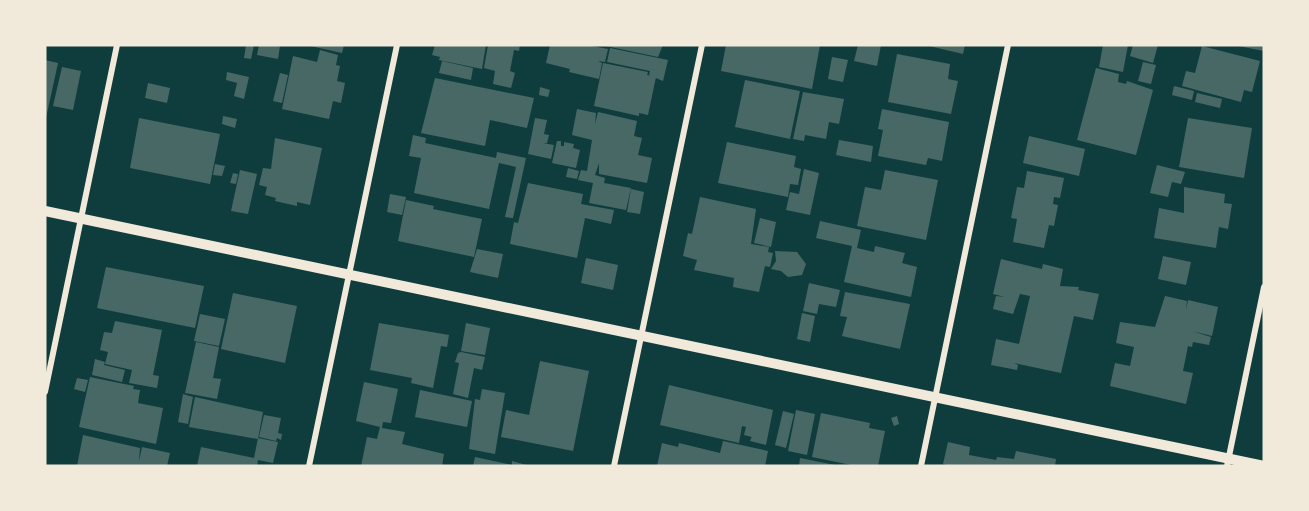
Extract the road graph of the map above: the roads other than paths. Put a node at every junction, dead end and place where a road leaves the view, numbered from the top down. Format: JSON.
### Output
{"nodes":[{"id":1,"x":117,"y":45,"type":"edge"},
{"id":2,"x":397,"y":45,"type":"edge"},
{"id":3,"x":702,"y":45,"type":"edge"},
{"id":4,"x":1008,"y":45,"type":"edge"},
{"id":5,"x":45,"y":211,"type":"edge"},
{"id":6,"x":80,"y":218,"type":"junction"},
{"id":7,"x":349,"y":274,"type":"junction"},
{"id":8,"x":1264,"y":287,"type":"edge"},
{"id":9,"x":641,"y":335,"type":"junction"},
{"id":10,"x":45,"y":392,"type":"edge"},
{"id":11,"x":936,"y":398,"type":"junction"},
{"id":12,"x":1227,"y":462,"type":"edge"},
{"id":13,"x":309,"y":466,"type":"edge"},
{"id":14,"x":614,"y":466,"type":"edge"},
{"id":15,"x":921,"y":466,"type":"edge"},
{"id":16,"x":1264,"y":466,"type":"edge"}],
"edges":[{"from":1,"to":6,"type":"street"},
{"from":2,"to":7,"type":"street"},
{"from":3,"to":9,"type":"street"},
{"from":4,"to":11,"type":"street"},
{"from":5,"to":6,"type":"street"},
{"from":6,"to":7,"type":"street"},
{"from":6,"to":10,"type":"street"},
{"from":7,"to":9,"type":"street"},
{"from":7,"to":13,"type":"street"},
{"from":8,"to":12,"type":"street"},
{"from":9,"to":11,"type":"street"},
{"from":9,"to":14,"type":"street"},
{"from":11,"to":12,"type":"street"},
{"from":11,"to":15,"type":"street"},
{"from":12,"to":16,"type":"street"}]}
